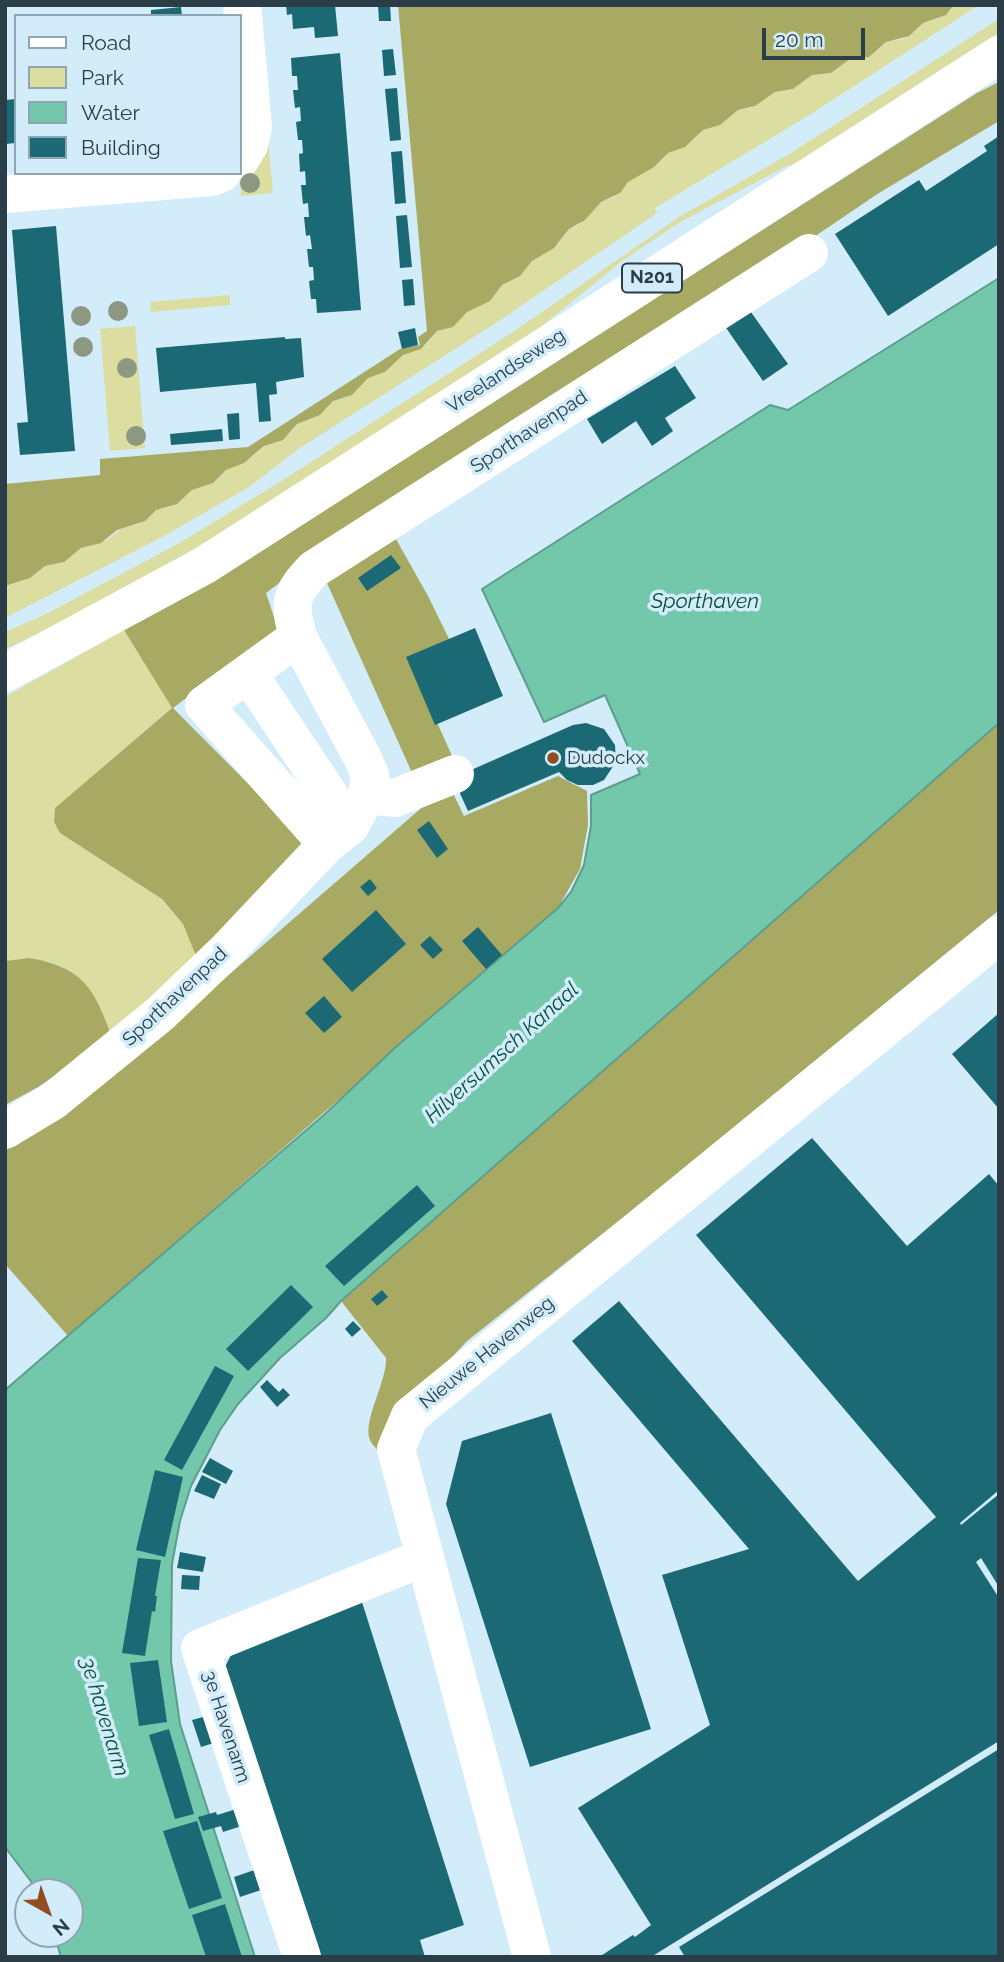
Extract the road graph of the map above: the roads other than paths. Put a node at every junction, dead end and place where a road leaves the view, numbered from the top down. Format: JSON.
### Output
{"nodes":[{"id":1,"x":242,"y":5,"type":"edge"},
{"id":2,"x":999,"y":55,"type":"edge"},
{"id":3,"x":242,"y":157,"type":"edge"},
{"id":4,"x":217,"y":175,"type":"edge"},
{"id":5,"x":5,"y":194,"type":"edge"},
{"id":6,"x":809,"y":253,"type":"dead end"},
{"id":7,"x":298,"y":638,"type":"junction"},
{"id":8,"x":5,"y":673,"type":"edge"},
{"id":9,"x":248,"y":673,"type":"junction"},
{"id":10,"x":455,"y":774,"type":"dead end"},
{"id":11,"x":348,"y":822,"type":"junction"},
{"id":12,"x":999,"y":935,"type":"edge"},
{"id":13,"x":5,"y":1130,"type":"edge"},
{"id":14,"x":425,"y":1557,"type":"junction"},
{"id":15,"x":302,"y":1957,"type":"edge"},
{"id":16,"x":532,"y":1957,"type":"edge"}],
"edges":[{"from":1,"to":3,"type":"street"},
{"from":2,"to":8,"type":"street","name":"Vreelandseweg","number":"N201"},
{"from":4,"to":5,"type":"street"},
{"from":6,"to":7,"type":"street","name":"Sporthavenpad"},
{"from":7,"to":9,"type":"street"},
{"from":7,"to":11,"type":"street","name":"Sporthavenpad"},
{"from":9,"to":11,"type":"street"},
{"from":9,"to":11,"type":"street"},
{"from":10,"to":11,"type":"street"},
{"from":11,"to":13,"type":"street","name":"Sporthavenpad"},
{"from":12,"to":14,"type":"street","name":"Nieuwe Havenweg"},
{"from":14,"to":15,"type":"street","name":"3e Havenarm"},
{"from":14,"to":16,"type":"street","name":"Nieuwe Havenweg"}]}
